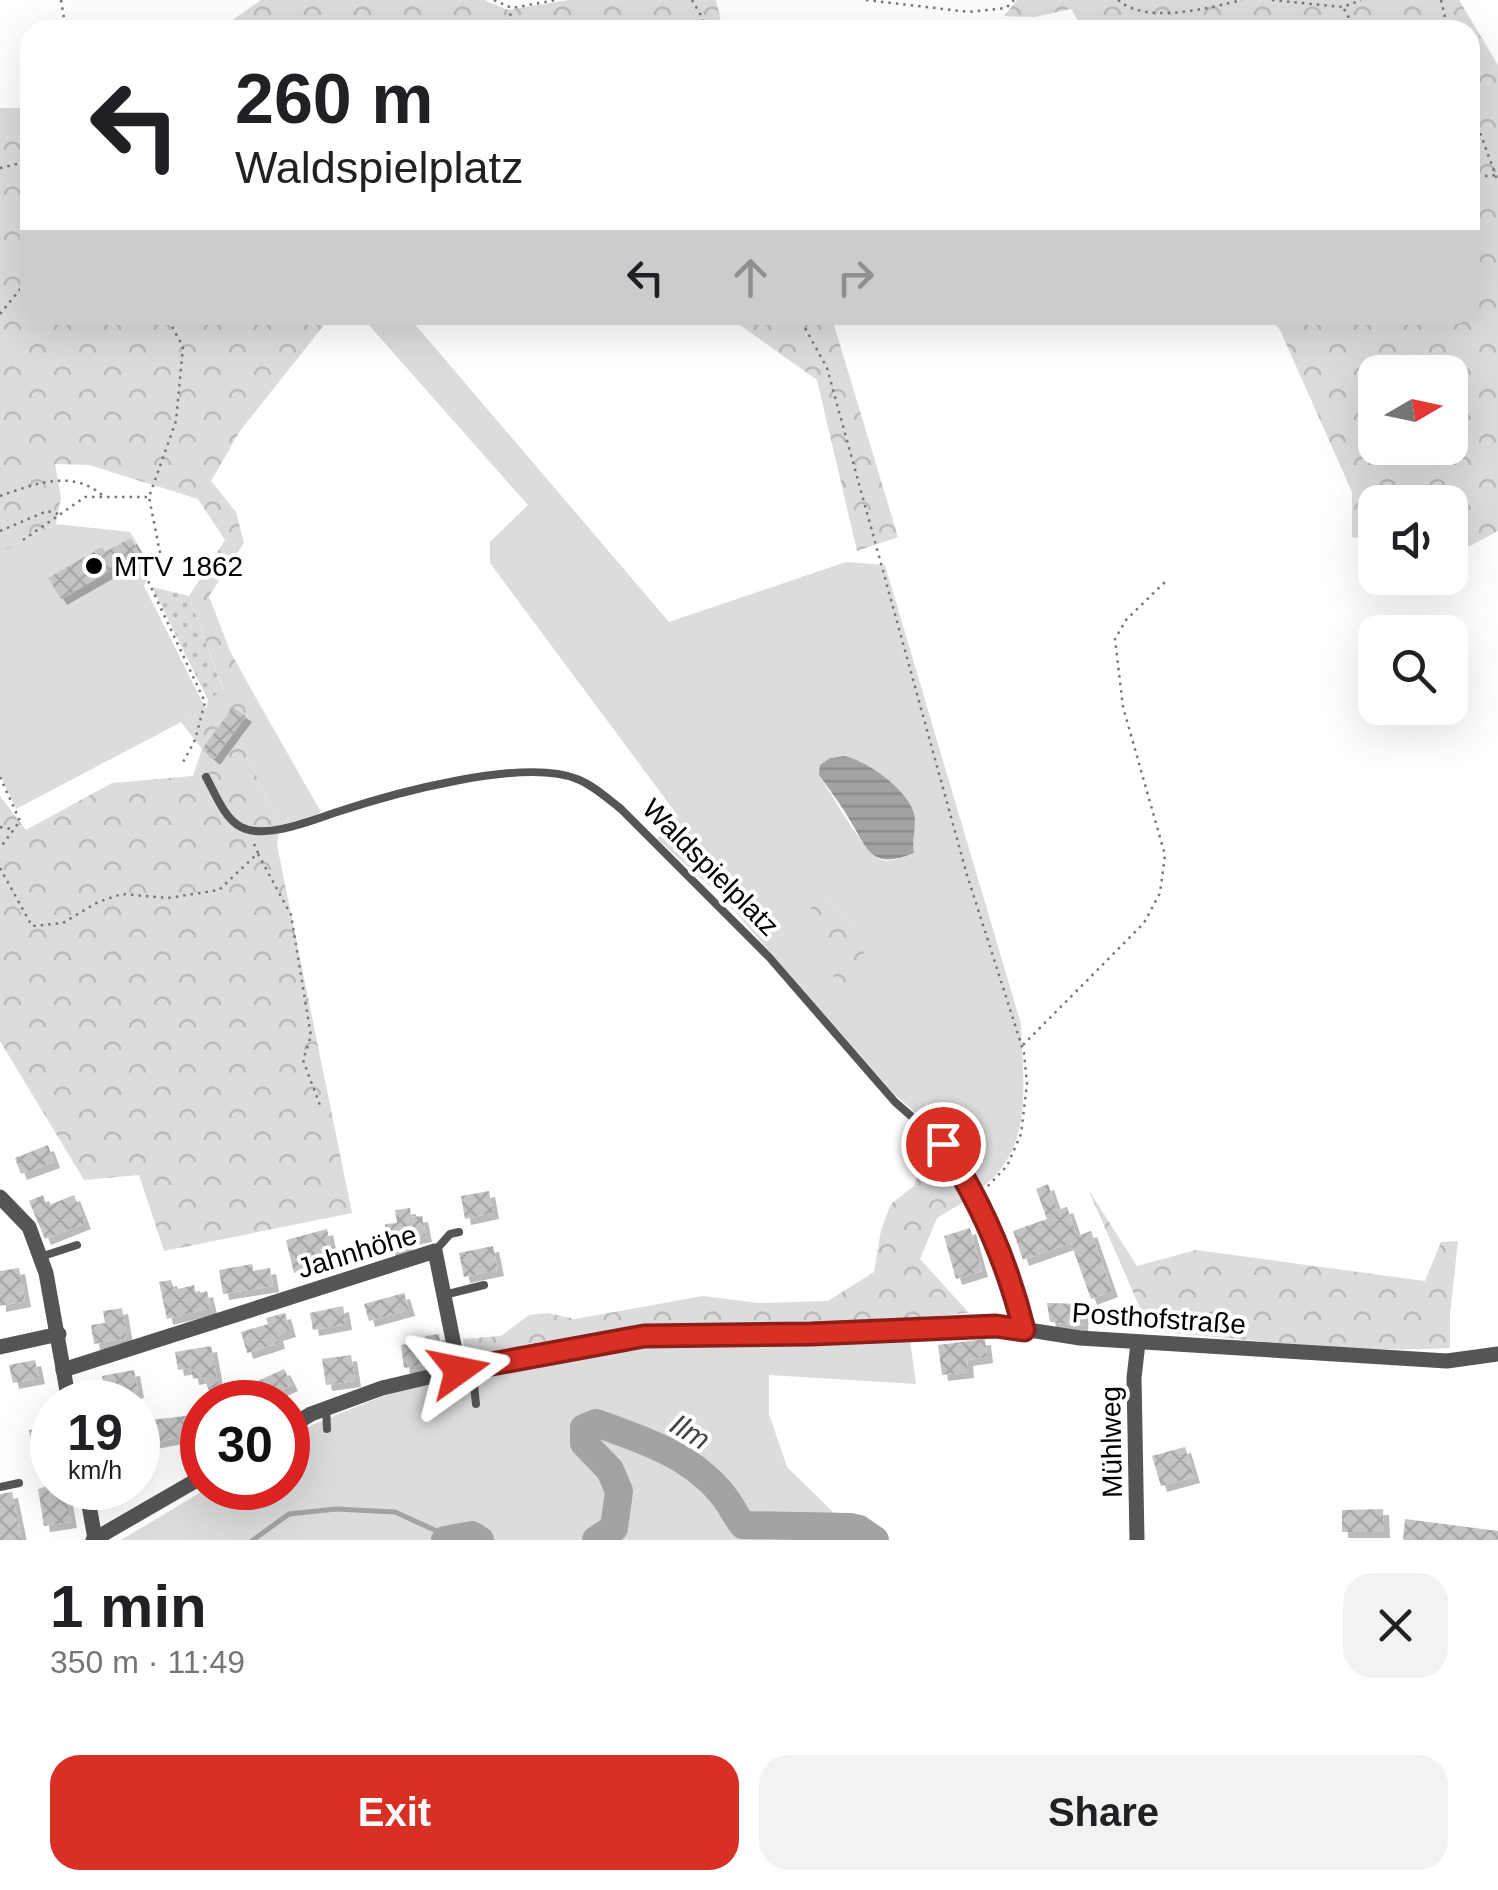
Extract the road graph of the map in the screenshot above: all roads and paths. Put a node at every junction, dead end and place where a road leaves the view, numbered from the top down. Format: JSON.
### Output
{"nodes":[{"id":1,"x":494,"y":0,"type":"edge"},
{"id":2,"x":556,"y":0,"type":"edge"},
{"id":3,"x":866,"y":0,"type":"edge"},
{"id":4,"x":1014,"y":0,"type":"edge"},
{"id":5,"x":1118,"y":0,"type":"edge"},
{"id":6,"x":1242,"y":0,"type":"edge"},
{"id":7,"x":1272,"y":0,"type":"edge"},
{"id":8,"x":1361,"y":0,"type":"edge"},
{"id":9,"x":1343,"y":7,"type":"junction"},
{"id":10,"x":512,"y":8,"type":"junction"},
{"id":11,"x":508,"y":20,"type":"edge"},
{"id":12,"x":1350,"y":20,"type":"edge"},
{"id":13,"x":1480,"y":132,"type":"edge"},
{"id":14,"x":1497,"y":175,"type":"edge"},
{"id":15,"x":1498,"y":182,"type":"edge"},
{"id":16,"x":20,"y":289,"type":"edge"},
{"id":17,"x":0,"y":314,"type":"edge"},
{"id":18,"x":171,"y":325,"type":"edge"},
{"id":19,"x":803,"y":325,"type":"edge"},
{"id":20,"x":0,"y":496,"type":"edge"},
{"id":21,"x":104,"y":497,"type":"junction"},
{"id":22,"x":149,"y":497,"type":"junction"},
{"id":23,"x":59,"y":514,"type":"junction"},
{"id":24,"x":0,"y":530,"type":"edge"},
{"id":25,"x":23,"y":540,"type":"dead end"},
{"id":26,"x":160,"y":553,"type":"dead end"},
{"id":27,"x":147,"y":560,"type":"dead end"},
{"id":28,"x":1168,"y":580,"type":"dead end"},
{"id":29,"x":181,"y":766,"type":"dead end"},
{"id":30,"x":0,"y":777,"type":"edge"},
{"id":31,"x":206,"y":777,"type":"dead end"},
{"id":32,"x":0,"y":826,"type":"edge"},
{"id":33,"x":14,"y":829,"type":"junction"},
{"id":34,"x":250,"y":830,"type":"junction"},
{"id":35,"x":0,"y":848,"type":"edge"},
{"id":36,"x":258,"y":853,"type":"junction"},
{"id":37,"x":0,"y":868,"type":"edge"},
{"id":38,"x":1022,"y":1046,"type":"junction"},
{"id":39,"x":322,"y":1108,"type":"dead end"},
{"id":40,"x":0,"y":1197,"type":"edge"},
{"id":41,"x":976,"y":1198,"type":"junction"},
{"id":42,"x":460,"y":1232,"type":"dead end"},
{"id":43,"x":77,"y":1245,"type":"dead end"},
{"id":44,"x":435,"y":1251,"type":"junction"},
{"id":45,"x":40,"y":1257,"type":"junction"},
{"id":46,"x":484,"y":1286,"type":"dead end"},
{"id":47,"x":444,"y":1295,"type":"junction"},
{"id":48,"x":1024,"y":1330,"type":"junction"},
{"id":49,"x":59,"y":1334,"type":"junction"},
{"id":50,"x":1138,"y":1342,"type":"junction"},
{"id":51,"x":0,"y":1347,"type":"edge"},
{"id":52,"x":1498,"y":1354,"type":"edge"},
{"id":53,"x":466,"y":1369,"type":"junction"},
{"id":54,"x":63,"y":1370,"type":"junction"},
{"id":55,"x":65,"y":1380,"type":"edge"},
{"id":56,"x":476,"y":1404,"type":"dead end"},
{"id":57,"x":326,"y":1408,"type":"junction"},
{"id":58,"x":310,"y":1416,"type":"edge"},
{"id":59,"x":327,"y":1430,"type":"dead end"},
{"id":60,"x":19,"y":1483,"type":"dead end"},
{"id":61,"x":0,"y":1488,"type":"edge"},
{"id":62,"x":180,"y":1490,"type":"edge"},
{"id":63,"x":89,"y":1510,"type":"edge"},
{"id":64,"x":94,"y":1539,"type":"edge"},
{"id":65,"x":1137,"y":1540,"type":"edge"}],
"edges":[{"from":1,"to":10,"type":"path"},
{"from":2,"to":10,"type":"path"},
{"from":3,"to":4,"type":"path"},
{"from":5,"to":6,"type":"path"},
{"from":7,"to":9,"type":"path"},
{"from":8,"to":9,"type":"path"},
{"from":9,"to":12,"type":"path"},
{"from":10,"to":11,"type":"path"},
{"from":13,"to":14,"type":"path"},
{"from":14,"to":15,"type":"path"},
{"from":16,"to":17,"type":"path"},
{"from":18,"to":22,"type":"path"},
{"from":19,"to":38,"type":"path"},
{"from":20,"to":21,"type":"path"},
{"from":21,"to":22,"type":"path"},
{"from":21,"to":23,"type":"path"},
{"from":22,"to":26,"type":"path"},
{"from":23,"to":24,"type":"path"},
{"from":23,"to":25,"type":"path"},
{"from":27,"to":29,"type":"path"},
{"from":28,"to":38,"type":"path"},
{"from":30,"to":33,"type":"path"},
{"from":31,"to":34,"type":"lane"},
{"from":32,"to":33,"type":"path"},
{"from":33,"to":35,"type":"path"},
{"from":34,"to":36,"type":"path"},
{"from":34,"to":41,"type":"lane","name":"Waldspielplatz"},
{"from":36,"to":37,"type":"path"},
{"from":36,"to":39,"type":"path"},
{"from":38,"to":41,"type":"path"},
{"from":40,"to":45,"type":"street"},
{"from":41,"to":48,"type":"lane","name":"Waldspielplatz"},
{"from":42,"to":44,"type":"lane"},
{"from":43,"to":45,"type":"lane"},
{"from":44,"to":47,"type":"street","name":"Jahnhöhe"},
{"from":44,"to":54,"type":"street","name":"Jahnhöhe"},
{"from":45,"to":49,"type":"street"},
{"from":46,"to":47,"type":"lane"},
{"from":47,"to":53,"type":"street","name":"Jahnhöhe"},
{"from":48,"to":50,"type":"street","name":"Posthofstraße"},
{"from":48,"to":53,"type":"street","name":"Posthofstraße"},
{"from":49,"to":51,"type":"street"},
{"from":49,"to":54,"type":"street"},
{"from":50,"to":52,"type":"street","name":"Posthofstraße"},
{"from":50,"to":65,"type":"street","name":"Mühlweg"},
{"from":53,"to":56,"type":"lane"},
{"from":53,"to":57,"type":"street"},
{"from":54,"to":55,"type":"street"},
{"from":57,"to":58,"type":"street"},
{"from":57,"to":59,"type":"lane"},
{"from":60,"to":61,"type":"lane"},
{"from":62,"to":64,"type":"street"},
{"from":63,"to":64,"type":"street"}]}
